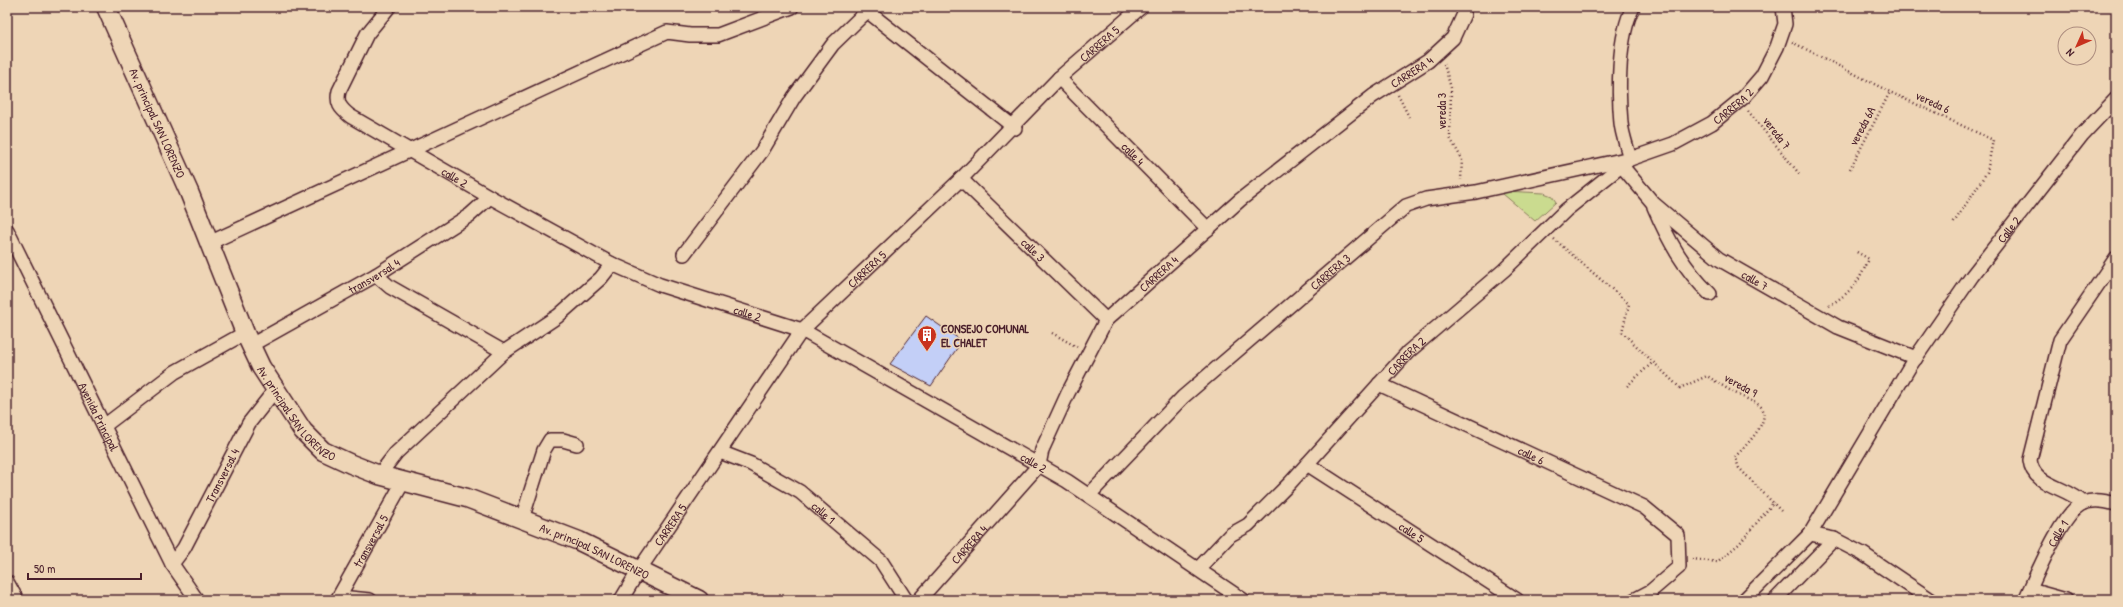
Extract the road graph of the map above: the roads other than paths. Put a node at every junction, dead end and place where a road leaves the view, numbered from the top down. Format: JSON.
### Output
{"nodes":[{"id":1,"x":106,"y":7,"type":"edge"},
{"id":2,"x":389,"y":7,"type":"edge"},
{"id":3,"x":792,"y":7,"type":"edge"},
{"id":4,"x":1141,"y":7,"type":"edge"},
{"id":5,"x":1464,"y":7,"type":"edge"},
{"id":6,"x":1633,"y":7,"type":"edge"},
{"id":7,"x":1783,"y":7,"type":"edge"},
{"id":8,"x":864,"y":9,"type":"edge"},
{"id":9,"x":1059,"y":78,"type":"junction"},
{"id":10,"x":2116,"y":99,"type":"edge"},
{"id":11,"x":1015,"y":128,"type":"dead end"},
{"id":12,"x":1625,"y":162,"type":"junction"},
{"id":13,"x":961,"y":179,"type":"junction"},
{"id":14,"x":490,"y":197,"type":"junction"},
{"id":15,"x":1652,"y":203,"type":"junction"},
{"id":16,"x":1208,"y":229,"type":"junction"},
{"id":17,"x":7,"y":230,"type":"edge"},
{"id":18,"x":209,"y":243,"type":"junction"},
{"id":19,"x":684,"y":254,"type":"dead end"},
{"id":20,"x":2116,"y":258,"type":"edge"},
{"id":21,"x":612,"y":264,"type":"junction"},
{"id":22,"x":376,"y":275,"type":"junction"},
{"id":23,"x":1710,"y":294,"type":"dead end"},
{"id":24,"x":1106,"y":320,"type":"junction"},
{"id":25,"x":802,"y":330,"type":"junction"},
{"id":26,"x":248,"y":339,"type":"junction"},
{"id":27,"x":504,"y":352,"type":"junction"},
{"id":28,"x":1913,"y":362,"type":"junction"},
{"id":29,"x":1379,"y":384,"type":"junction"},
{"id":30,"x":275,"y":390,"type":"junction"},
{"id":31,"x":104,"y":426,"type":"junction"},
{"id":32,"x":577,"y":444,"type":"dead end"},
{"id":33,"x":720,"y":452,"type":"junction"},
{"id":34,"x":1307,"y":464,"type":"junction"},
{"id":35,"x":1040,"y":465,"type":"junction"},
{"id":36,"x":379,"y":475,"type":"junction"},
{"id":37,"x":403,"y":482,"type":"junction"},
{"id":38,"x":1089,"y":495,"type":"junction"},
{"id":39,"x":2083,"y":503,"type":"junction"},
{"id":40,"x":2116,"y":504,"type":"edge"},
{"id":41,"x":522,"y":519,"type":"junction"},
{"id":42,"x":1810,"y":534,"type":"junction"},
{"id":43,"x":1834,"y":539,"type":"junction"},
{"id":44,"x":172,"y":564,"type":"junction"},
{"id":45,"x":1198,"y":569,"type":"junction"},
{"id":46,"x":638,"y":570,"type":"junction"},
{"id":47,"x":7,"y":582,"type":"edge"},
{"id":48,"x":2027,"y":595,"type":"edge"},
{"id":49,"x":339,"y":598,"type":"edge"},
{"id":50,"x":17,"y":600,"type":"edge"},
{"id":51,"x":197,"y":600,"type":"edge"},
{"id":52,"x":370,"y":600,"type":"edge"},
{"id":53,"x":621,"y":600,"type":"edge"},
{"id":54,"x":698,"y":600,"type":"edge"},
{"id":55,"x":906,"y":600,"type":"edge"},
{"id":56,"x":919,"y":600,"type":"edge"},
{"id":57,"x":1243,"y":600,"type":"edge"},
{"id":58,"x":1517,"y":600,"type":"edge"},
{"id":59,"x":1634,"y":600,"type":"edge"},
{"id":60,"x":1744,"y":600,"type":"edge"},
{"id":61,"x":1775,"y":600,"type":"edge"},
{"id":62,"x":1931,"y":600,"type":"edge"},
{"id":63,"x":2066,"y":600,"type":"edge"}],
"edges":[{"from":1,"to":18,"type":"main road","name":"Av. principal SAN LORENZO"},
{"from":2,"to":14,"type":"street","name":"calle 2"},
{"from":3,"to":18,"type":"street"},
{"from":4,"to":9,"type":"street","name":"CARRERA 5"},
{"from":5,"to":16,"type":"street","name":"CARRERA 4"},
{"from":6,"to":12,"type":"street"},
{"from":7,"to":12,"type":"street","name":"CARRERA 2"},
{"from":8,"to":11,"type":"street"},
{"from":8,"to":19,"type":"street"},
{"from":9,"to":13,"type":"street","name":"CARRERA 5"},
{"from":9,"to":16,"type":"street","name":"calle 4"},
{"from":10,"to":28,"type":"street","name":"Calle 2"},
{"from":12,"to":15,"type":"street","name":"calle 7"},
{"from":12,"to":29,"type":"street","name":"CARRERA 2"},
{"from":12,"to":38,"type":"street","name":"CARRERA 3"},
{"from":13,"to":24,"type":"street","name":"calle 3"},
{"from":13,"to":25,"type":"street","name":"CARRERA 5"},
{"from":14,"to":21,"type":"street","name":"calle 2"},
{"from":14,"to":22,"type":"street","name":"transversal 4"},
{"from":15,"to":23,"type":"street"},
{"from":15,"to":28,"type":"street","name":"calle 7"},
{"from":16,"to":24,"type":"street","name":"CARRERA 4"},
{"from":17,"to":31,"type":"street","name":"Avenida Principal"},
{"from":18,"to":26,"type":"main road","name":"Av. principal SAN LORENZO"},
{"from":20,"to":39,"type":"street"},
{"from":21,"to":25,"type":"street","name":"calle 2"},
{"from":21,"to":27,"type":"street"},
{"from":22,"to":26,"type":"street","name":"transversal 4"},
{"from":22,"to":27,"type":"street"},
{"from":24,"to":35,"type":"street","name":"CARRERA 4"},
{"from":25,"to":33,"type":"street","name":"CARRERA 5"},
{"from":25,"to":35,"type":"street","name":"calle 2"},
{"from":26,"to":30,"type":"main road","name":"Av. principal SAN LORENZO"},
{"from":26,"to":31,"type":"street","name":"transversal 4"},
{"from":27,"to":36,"type":"street"},
{"from":28,"to":42,"type":"street","name":"Calle 2"},
{"from":29,"to":34,"type":"street","name":"CARRERA 2"},
{"from":29,"to":59,"type":"street","name":"calle 6"},
{"from":30,"to":36,"type":"main road","name":"Av. principal SAN LORENZO"},
{"from":30,"to":44,"type":"street","name":"Transversal 4"},
{"from":31,"to":44,"type":"street","name":"Avenida Principal"},
{"from":32,"to":41,"type":"street"},
{"from":33,"to":46,"type":"street","name":"CARRERA 5"},
{"from":33,"to":55,"type":"street","name":"calle 1"},
{"from":34,"to":45,"type":"street","name":"CARRERA 2"},
{"from":34,"to":58,"type":"street","name":"calle 5"},
{"from":35,"to":38,"type":"street","name":"calle 2"},
{"from":35,"to":56,"type":"street","name":"CARRERA 4"},
{"from":36,"to":37,"type":"main road","name":"Av. principal SAN LORENZO"},
{"from":37,"to":41,"type":"main road","name":"Av. principal SAN LORENZO"},
{"from":37,"to":49,"type":"street","name":"transversal 5"},
{"from":38,"to":45,"type":"street","name":"calle 2"},
{"from":39,"to":40,"type":"street"},
{"from":39,"to":48,"type":"street","name":"Calle 1"},
{"from":41,"to":46,"type":"main road","name":"Av. principal SAN LORENZO"},
{"from":42,"to":43,"type":"street"},
{"from":42,"to":60,"type":"street","name":"Calle 2"},
{"from":43,"to":61,"type":"street"},
{"from":43,"to":62,"type":"street"},
{"from":44,"to":51,"type":"street","name":"Avenida Principal"},
{"from":45,"to":57,"type":"street","name":"calle 2"},
{"from":46,"to":53,"type":"street","name":"CARRERA 5"},
{"from":46,"to":54,"type":"main road","name":"Av. principal SAN LORENZO"},
{"from":47,"to":50,"type":"street"},
{"from":48,"to":63,"type":"street"},
{"from":49,"to":52,"type":"street"}]}
